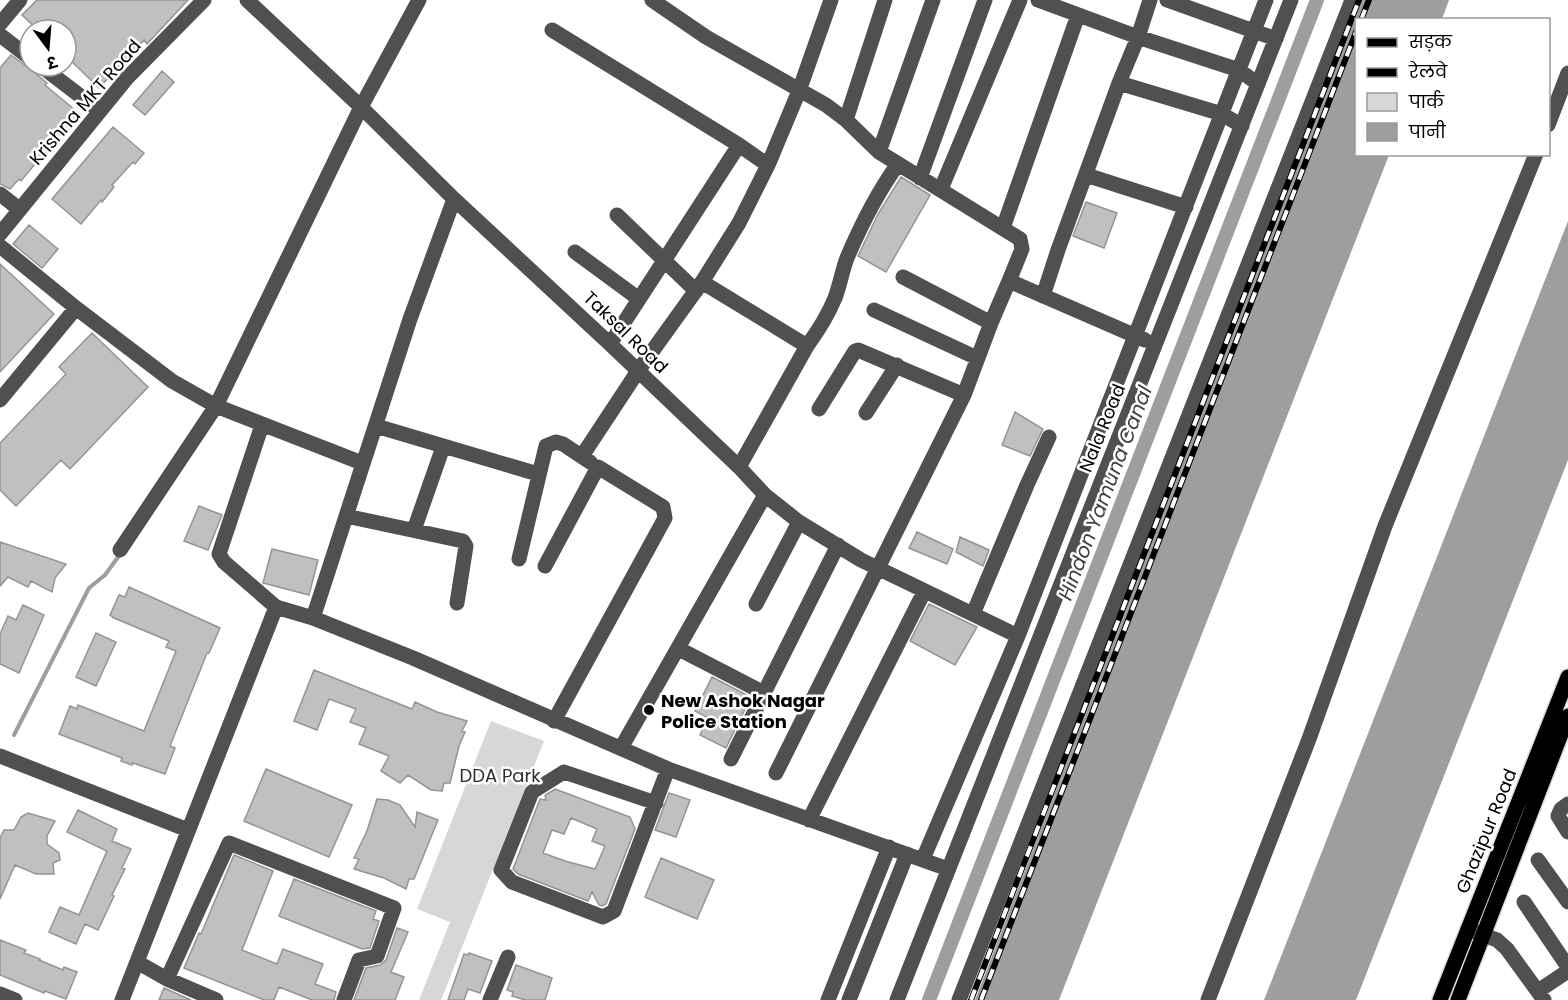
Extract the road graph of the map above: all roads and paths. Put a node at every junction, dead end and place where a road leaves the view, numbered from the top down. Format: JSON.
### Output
{"nodes":[{"id":1,"x":20,"y":0,"type":"edge"},
{"id":2,"x":204,"y":0,"type":"edge"},
{"id":3,"x":247,"y":0,"type":"edge"},
{"id":4,"x":419,"y":0,"type":"edge"},
{"id":5,"x":652,"y":0,"type":"edge"},
{"id":6,"x":831,"y":0,"type":"edge"},
{"id":7,"x":885,"y":0,"type":"edge"},
{"id":8,"x":933,"y":0,"type":"edge"},
{"id":9,"x":985,"y":0,"type":"edge"},
{"id":10,"x":1020,"y":0,"type":"edge"},
{"id":11,"x":1038,"y":0,"type":"edge"},
{"id":12,"x":1150,"y":0,"type":"edge"},
{"id":13,"x":1167,"y":0,"type":"edge"},
{"id":14,"x":1266,"y":0,"type":"edge"},
{"id":15,"x":1291,"y":0,"type":"edge"},
{"id":16,"x":1352,"y":0,"type":"edge"},
{"id":17,"x":1078,"y":15,"type":"junction"},
{"id":18,"x":0,"y":24,"type":"edge"},
{"id":19,"x":552,"y":30,"type":"dead end"},
{"id":20,"x":1255,"y":30,"type":"junction"},
{"id":21,"x":0,"y":35,"type":"edge"},
{"id":22,"x":1138,"y":37,"type":"junction"},
{"id":23,"x":1275,"y":39,"type":"junction"},
{"id":24,"x":18,"y":49,"type":"edge"},
{"id":25,"x":1239,"y":70,"type":"junction"},
{"id":26,"x":1568,"y":73,"type":"edge"},
{"id":27,"x":57,"y":78,"type":"edge"},
{"id":28,"x":1119,"y":83,"type":"junction"},
{"id":29,"x":1258,"y":84,"type":"junction"},
{"id":30,"x":799,"y":91,"type":"junction"},
{"id":31,"x":361,"y":107,"type":"junction"},
{"id":32,"x":100,"y":111,"type":"junction"},
{"id":33,"x":1222,"y":114,"type":"junction"},
{"id":34,"x":846,"y":120,"type":"junction"},
{"id":35,"x":1550,"y":120,"type":"edge"},
{"id":36,"x":1242,"y":126,"type":"junction"},
{"id":37,"x":739,"y":145,"type":"junction"},
{"id":38,"x":879,"y":152,"type":"junction"},
{"id":39,"x":1535,"y":156,"type":"edge"},
{"id":40,"x":898,"y":164,"type":"junction"},
{"id":41,"x":768,"y":165,"type":"junction"},
{"id":42,"x":1086,"y":175,"type":"junction"},
{"id":43,"x":920,"y":178,"type":"junction"},
{"id":44,"x":941,"y":189,"type":"junction"},
{"id":45,"x":0,"y":194,"type":"edge"},
{"id":46,"x":454,"y":199,"type":"junction"},
{"id":47,"x":1186,"y":207,"type":"junction"},
{"id":48,"x":20,"y":209,"type":"junction"},
{"id":49,"x":617,"y":215,"type":"dead end"},
{"id":50,"x":1003,"y":228,"type":"junction"},
{"id":51,"x":0,"y":234,"type":"edge"},
{"id":52,"x":0,"y":246,"type":"edge"},
{"id":53,"x":575,"y":252,"type":"dead end"},
{"id":54,"x":663,"y":261,"type":"junction"},
{"id":55,"x":903,"y":277,"type":"dead end"},
{"id":56,"x":1010,"y":281,"type":"junction"},
{"id":57,"x":699,"y":287,"type":"junction"},
{"id":58,"x":1043,"y":296,"type":"junction"},
{"id":59,"x":639,"y":299,"type":"junction"},
{"id":60,"x":76,"y":308,"type":"junction"},
{"id":61,"x":874,"y":310,"type":"dead end"},
{"id":62,"x":991,"y":323,"type":"junction"},
{"id":63,"x":1135,"y":336,"type":"junction"},
{"id":64,"x":610,"y":344,"type":"junction"},
{"id":65,"x":1156,"y":345,"type":"junction"},
{"id":66,"x":807,"y":346,"type":"junction"},
{"id":67,"x":977,"y":358,"type":"junction"},
{"id":68,"x":897,"y":365,"type":"junction"},
{"id":69,"x":638,"y":371,"type":"junction"},
{"id":70,"x":964,"y":395,"type":"junction"},
{"id":71,"x":1112,"y":396,"type":"junction"},
{"id":72,"x":0,"y":400,"type":"edge"},
{"id":73,"x":1132,"y":405,"type":"junction"},
{"id":74,"x":216,"y":406,"type":"junction"},
{"id":75,"x":819,"y":409,"type":"dead end"},
{"id":76,"x":866,"y":413,"type":"dead end"},
{"id":77,"x":262,"y":425,"type":"junction"},
{"id":78,"x":376,"y":426,"type":"junction"},
{"id":79,"x":1049,"y":437,"type":"dead end"},
{"id":80,"x":443,"y":447,"type":"junction"},
{"id":81,"x":582,"y":456,"type":"junction"},
{"id":82,"x":362,"y":463,"type":"junction"},
{"id":83,"x":598,"y":467,"type":"junction"},
{"id":84,"x":739,"y":467,"type":"junction"},
{"id":85,"x":538,"y":474,"type":"junction"},
{"id":86,"x":765,"y":495,"type":"junction"},
{"id":87,"x":346,"y":516,"type":"junction"},
{"id":88,"x":799,"y":522,"type":"junction"},
{"id":89,"x":414,"y":530,"type":"junction"},
{"id":90,"x":838,"y":545,"type":"junction"},
{"id":91,"x":120,"y":550,"type":"dead end"},
{"id":92,"x":519,"y":559,"type":"dead end"},
{"id":93,"x":545,"y":566,"type":"dead end"},
{"id":94,"x":878,"y":568,"type":"junction"},
{"id":95,"x":924,"y":592,"type":"junction"},
{"id":96,"x":457,"y":603,"type":"dead end"},
{"id":97,"x":756,"y":604,"type":"dead end"},
{"id":98,"x":276,"y":607,"type":"junction"},
{"id":99,"x":973,"y":614,"type":"junction"},
{"id":100,"x":313,"y":618,"type":"junction"},
{"id":101,"x":1018,"y":636,"type":"junction"},
{"id":102,"x":680,"y":649,"type":"junction"},
{"id":103,"x":1568,"y":677,"type":"edge"},
{"id":104,"x":764,"y":693,"type":"junction"},
{"id":105,"x":1568,"y":716,"type":"edge"},
{"id":106,"x":554,"y":721,"type":"junction"},
{"id":107,"x":621,"y":748,"type":"junction"},
{"id":108,"x":0,"y":756,"type":"edge"},
{"id":109,"x":731,"y":759,"type":"dead end"},
{"id":110,"x":668,"y":769,"type":"junction"},
{"id":111,"x":776,"y":774,"type":"dead end"},
{"id":112,"x":656,"y":803,"type":"junction"},
{"id":113,"x":1568,"y":804,"type":"edge"},
{"id":114,"x":809,"y":820,"type":"junction"},
{"id":115,"x":188,"y":830,"type":"junction"},
{"id":116,"x":1568,"y":832,"type":"edge"},
{"id":117,"x":890,"y":847,"type":"junction"},
{"id":118,"x":907,"y":854,"type":"junction"},
{"id":119,"x":923,"y":859,"type":"junction"},
{"id":120,"x":1538,"y":860,"type":"dead end"},
{"id":121,"x":948,"y":869,"type":"junction"},
{"id":122,"x":1524,"y":902,"type":"dead end"},
{"id":123,"x":1568,"y":902,"type":"edge"},
{"id":124,"x":1468,"y":929,"type":"junction"},
{"id":125,"x":1484,"y":934,"type":"junction"},
{"id":126,"x":508,"y":957,"type":"dead end"},
{"id":127,"x":136,"y":962,"type":"junction"},
{"id":128,"x":1568,"y":969,"type":"edge"},
{"id":129,"x":167,"y":979,"type":"junction"},
{"id":130,"x":0,"y":994,"type":"edge"},
{"id":131,"x":1541,"y":995,"type":"edge"},
{"id":132,"x":15,"y":1000,"type":"edge"},
{"id":133,"x":122,"y":1000,"type":"edge"},
{"id":134,"x":216,"y":1000,"type":"edge"},
{"id":135,"x":344,"y":1000,"type":"edge"},
{"id":136,"x":490,"y":1000,"type":"edge"},
{"id":137,"x":828,"y":1000,"type":"edge"},
{"id":138,"x":849,"y":1000,"type":"edge"},
{"id":139,"x":897,"y":1000,"type":"edge"},
{"id":140,"x":959,"y":1000,"type":"edge"},
{"id":141,"x":1208,"y":1000,"type":"edge"},
{"id":142,"x":1440,"y":1000,"type":"edge"},
{"id":143,"x":1458,"y":1000,"type":"edge"}],
"edges":[{"from":1,"to":18,"type":"street"},
{"from":2,"to":32,"type":"street","name":"Krishna MKT Road"},
{"from":3,"to":31,"type":"street","name":"Taksal Road"},
{"from":4,"to":31,"type":"street"},
{"from":5,"to":30,"type":"street"},
{"from":6,"to":30,"type":"street"},
{"from":7,"to":34,"type":"street"},
{"from":8,"to":38,"type":"street"},
{"from":9,"to":43,"type":"street"},
{"from":10,"to":44,"type":"street"},
{"from":11,"to":17,"type":"street"},
{"from":12,"to":22,"type":"street"},
{"from":13,"to":20,"type":"street"},
{"from":14,"to":20,"type":"street","name":"Nala Road"},
{"from":15,"to":23,"type":"street","name":"Nala Road"},
{"from":16,"to":140,"type":"street"},
{"from":17,"to":22,"type":"street"},
{"from":17,"to":50,"type":"street"},
{"from":19,"to":37,"type":"street"},
{"from":20,"to":23,"type":"street"},
{"from":20,"to":25,"type":"street","name":"Nala Road"},
{"from":21,"to":24,"type":"street"},
{"from":22,"to":25,"type":"street"},
{"from":22,"to":28,"type":"street"},
{"from":23,"to":29,"type":"street","name":"Nala Road"},
{"from":25,"to":29,"type":"street"},
{"from":25,"to":33,"type":"street","name":"Nala Road"},
{"from":26,"to":35,"type":"street"},
{"from":27,"to":32,"type":"street"},
{"from":28,"to":33,"type":"street"},
{"from":28,"to":42,"type":"street"},
{"from":29,"to":36,"type":"street","name":"Nala Road"},
{"from":30,"to":34,"type":"street"},
{"from":30,"to":41,"type":"street"},
{"from":31,"to":46,"type":"street","name":"Taksal Road"},
{"from":31,"to":74,"type":"street"},
{"from":32,"to":48,"type":"street","name":"Krishna MKT Road"},
{"from":33,"to":36,"type":"street"},
{"from":33,"to":47,"type":"street","name":"Nala Road"},
{"from":34,"to":38,"type":"street"},
{"from":36,"to":65,"type":"street","name":"Nala Road"},
{"from":37,"to":41,"type":"street"},
{"from":37,"to":54,"type":"street"},
{"from":38,"to":40,"type":"street"},
{"from":39,"to":141,"type":"street"},
{"from":40,"to":43,"type":"street"},
{"from":40,"to":66,"type":"street"},
{"from":41,"to":57,"type":"street"},
{"from":42,"to":47,"type":"street"},
{"from":42,"to":58,"type":"street"},
{"from":43,"to":44,"type":"street"},
{"from":44,"to":50,"type":"street"},
{"from":45,"to":48,"type":"street"},
{"from":46,"to":64,"type":"street","name":"Taksal Road"},
{"from":46,"to":78,"type":"street"},
{"from":47,"to":63,"type":"street","name":"Nala Road"},
{"from":48,"to":51,"type":"street","name":"Krishna MKT Road"},
{"from":49,"to":54,"type":"street"},
{"from":50,"to":56,"type":"street"},
{"from":52,"to":60,"type":"street"},
{"from":53,"to":59,"type":"street"},
{"from":54,"to":57,"type":"street"},
{"from":54,"to":59,"type":"street"},
{"from":55,"to":62,"type":"street"},
{"from":56,"to":58,"type":"street"},
{"from":56,"to":62,"type":"street"},
{"from":57,"to":66,"type":"street"},
{"from":57,"to":69,"type":"street"},
{"from":58,"to":63,"type":"street"},
{"from":59,"to":64,"type":"street"},
{"from":60,"to":72,"type":"street"},
{"from":60,"to":74,"type":"street"},
{"from":61,"to":67,"type":"street"},
{"from":62,"to":67,"type":"street"},
{"from":63,"to":65,"type":"street"},
{"from":63,"to":71,"type":"street","name":"Nala Road"},
{"from":64,"to":69,"type":"street","name":"Taksal Road"},
{"from":65,"to":73,"type":"street","name":"Nala Road"},
{"from":66,"to":84,"type":"street"},
{"from":67,"to":70,"type":"street"},
{"from":68,"to":70,"type":"street"},
{"from":68,"to":75,"type":"street"},
{"from":68,"to":76,"type":"street"},
{"from":69,"to":81,"type":"street"},
{"from":69,"to":84,"type":"street","name":"Taksal Road"},
{"from":70,"to":94,"type":"street"},
{"from":71,"to":73,"type":"street"},
{"from":71,"to":101,"type":"street","name":"Nala Road"},
{"from":73,"to":121,"type":"street","name":"Nala Road"},
{"from":74,"to":77,"type":"street"},
{"from":74,"to":91,"type":"street"},
{"from":77,"to":82,"type":"street"},
{"from":77,"to":98,"type":"street"},
{"from":78,"to":80,"type":"street"},
{"from":78,"to":82,"type":"street"},
{"from":79,"to":99,"type":"street"},
{"from":80,"to":85,"type":"street"},
{"from":80,"to":89,"type":"street"},
{"from":81,"to":83,"type":"street"},
{"from":81,"to":85,"type":"street"},
{"from":82,"to":87,"type":"street"},
{"from":83,"to":93,"type":"street"},
{"from":83,"to":106,"type":"street"},
{"from":84,"to":86,"type":"street","name":"Taksal Road"},
{"from":85,"to":92,"type":"street"},
{"from":86,"to":88,"type":"street","name":"Taksal Road"},
{"from":86,"to":102,"type":"street"},
{"from":87,"to":89,"type":"street"},
{"from":87,"to":100,"type":"street"},
{"from":88,"to":90,"type":"street","name":"Taksal Road"},
{"from":88,"to":97,"type":"street"},
{"from":89,"to":96,"type":"street"},
{"from":90,"to":94,"type":"street","name":"Taksal Road"},
{"from":90,"to":104,"type":"street"},
{"from":94,"to":95,"type":"street","name":"Taksal Road"},
{"from":94,"to":111,"type":"street"},
{"from":95,"to":99,"type":"street","name":"Taksal Road"},
{"from":95,"to":114,"type":"street"},
{"from":98,"to":100,"type":"street"},
{"from":98,"to":115,"type":"street"},
{"from":99,"to":101,"type":"street","name":"Taksal Road"},
{"from":100,"to":106,"type":"street"},
{"from":101,"to":119,"type":"street","name":"Nala Road"},
{"from":102,"to":104,"type":"street"},
{"from":102,"to":107,"type":"street"},
{"from":103,"to":124,"type":"main road","name":"Ghazipur Road"},
{"from":104,"to":109,"type":"street"},
{"from":105,"to":125,"type":"main road","name":"Ghazipur Road"},
{"from":106,"to":107,"type":"street"},
{"from":107,"to":110,"type":"street"},
{"from":108,"to":115,"type":"street"},
{"from":110,"to":112,"type":"street"},
{"from":110,"to":114,"type":"street"},
{"from":112,"to":112,"type":"street"},
{"from":113,"to":116,"type":"street"},
{"from":114,"to":117,"type":"street"},
{"from":115,"to":127,"type":"street"},
{"from":117,"to":118,"type":"street"},
{"from":117,"to":137,"type":"street"},
{"from":118,"to":119,"type":"street"},
{"from":118,"to":138,"type":"street"},
{"from":119,"to":121,"type":"street"},
{"from":120,"to":123,"type":"street"},
{"from":121,"to":139,"type":"street","name":"Nala Road"},
{"from":122,"to":128,"type":"street"},
{"from":124,"to":125,"type":"street"},
{"from":124,"to":142,"type":"main road","name":"Ghazipur Road"},
{"from":125,"to":131,"type":"street"},
{"from":125,"to":143,"type":"main road","name":"Ghazipur Road"},
{"from":126,"to":136,"type":"street"},
{"from":127,"to":129,"type":"street"},
{"from":127,"to":133,"type":"street"},
{"from":128,"to":131,"type":"street"},
{"from":129,"to":134,"type":"street"},
{"from":129,"to":135,"type":"street"},
{"from":130,"to":132,"type":"street"}]}
